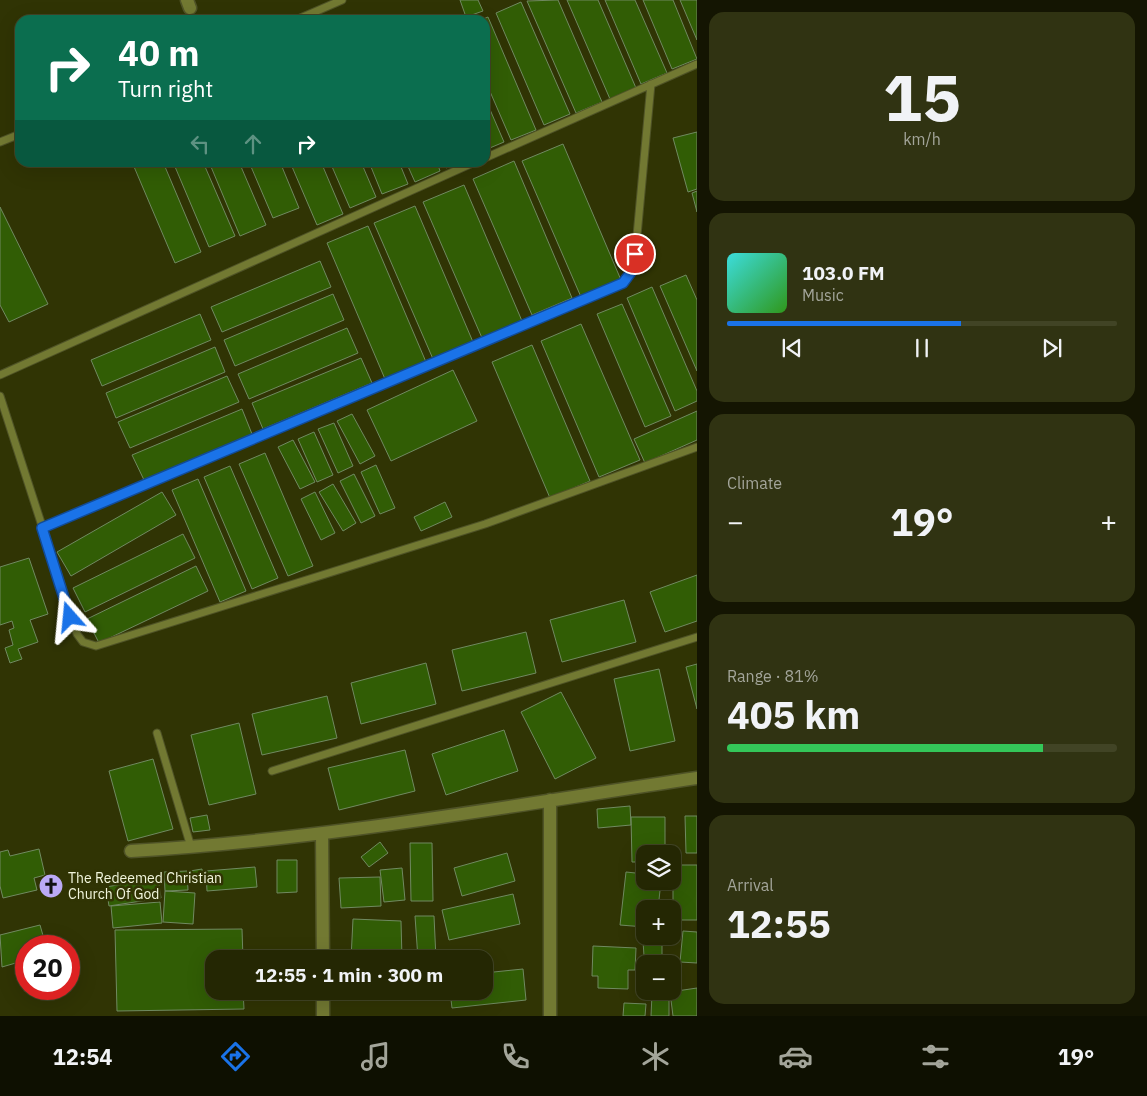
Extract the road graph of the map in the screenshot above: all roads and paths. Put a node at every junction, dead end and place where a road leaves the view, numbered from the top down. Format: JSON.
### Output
{"nodes":[{"id":1,"x":342,"y":0,"type":"edge"},
{"id":2,"x":308,"y":15,"type":"edge"},
{"id":3,"x":697,"y":64,"type":"edge"},
{"id":4,"x":651,"y":84,"type":"junction"},
{"id":5,"x":15,"y":136,"type":"edge"},
{"id":6,"x":0,"y":142,"type":"edge"},
{"id":7,"x":490,"y":156,"type":"edge"},
{"id":8,"x":464,"y":167,"type":"edge"},
{"id":9,"x":0,"y":375,"type":"edge"},
{"id":10,"x":0,"y":396,"type":"edge"},
{"id":11,"x":697,"y":448,"type":"edge"},
{"id":12,"x":42,"y":528,"type":"junction"},
{"id":13,"x":697,"y":637,"type":"edge"},
{"id":14,"x":157,"y":733,"type":"dead end"},
{"id":15,"x":272,"y":771,"type":"dead end"},
{"id":16,"x":697,"y":778,"type":"edge"},
{"id":17,"x":550,"y":800,"type":"junction"},
{"id":18,"x":322,"y":834,"type":"junction"},
{"id":19,"x":191,"y":848,"type":"junction"},
{"id":20,"x":131,"y":852,"type":"dead end"},
{"id":21,"x":322,"y":950,"type":"edge"},
{"id":22,"x":323,"y":1000,"type":"edge"},
{"id":23,"x":323,"y":1016,"type":"edge"},
{"id":24,"x":550,"y":1016,"type":"edge"}],
"edges":[{"from":1,"to":2,"type":"lane"},
{"from":3,"to":4,"type":"lane"},
{"from":4,"to":7,"type":"lane"},
{"from":4,"to":12,"type":"lane"},
{"from":5,"to":6,"type":"lane"},
{"from":8,"to":9,"type":"lane"},
{"from":10,"to":12,"type":"lane"},
{"from":11,"to":12,"type":"lane"},
{"from":13,"to":15,"type":"lane"},
{"from":14,"to":19,"type":"lane"},
{"from":16,"to":17,"type":"street"},
{"from":17,"to":18,"type":"street"},
{"from":17,"to":24,"type":"street"},
{"from":18,"to":19,"type":"street"},
{"from":18,"to":21,"type":"street"},
{"from":19,"to":20,"type":"street"},
{"from":22,"to":23,"type":"street"}]}
